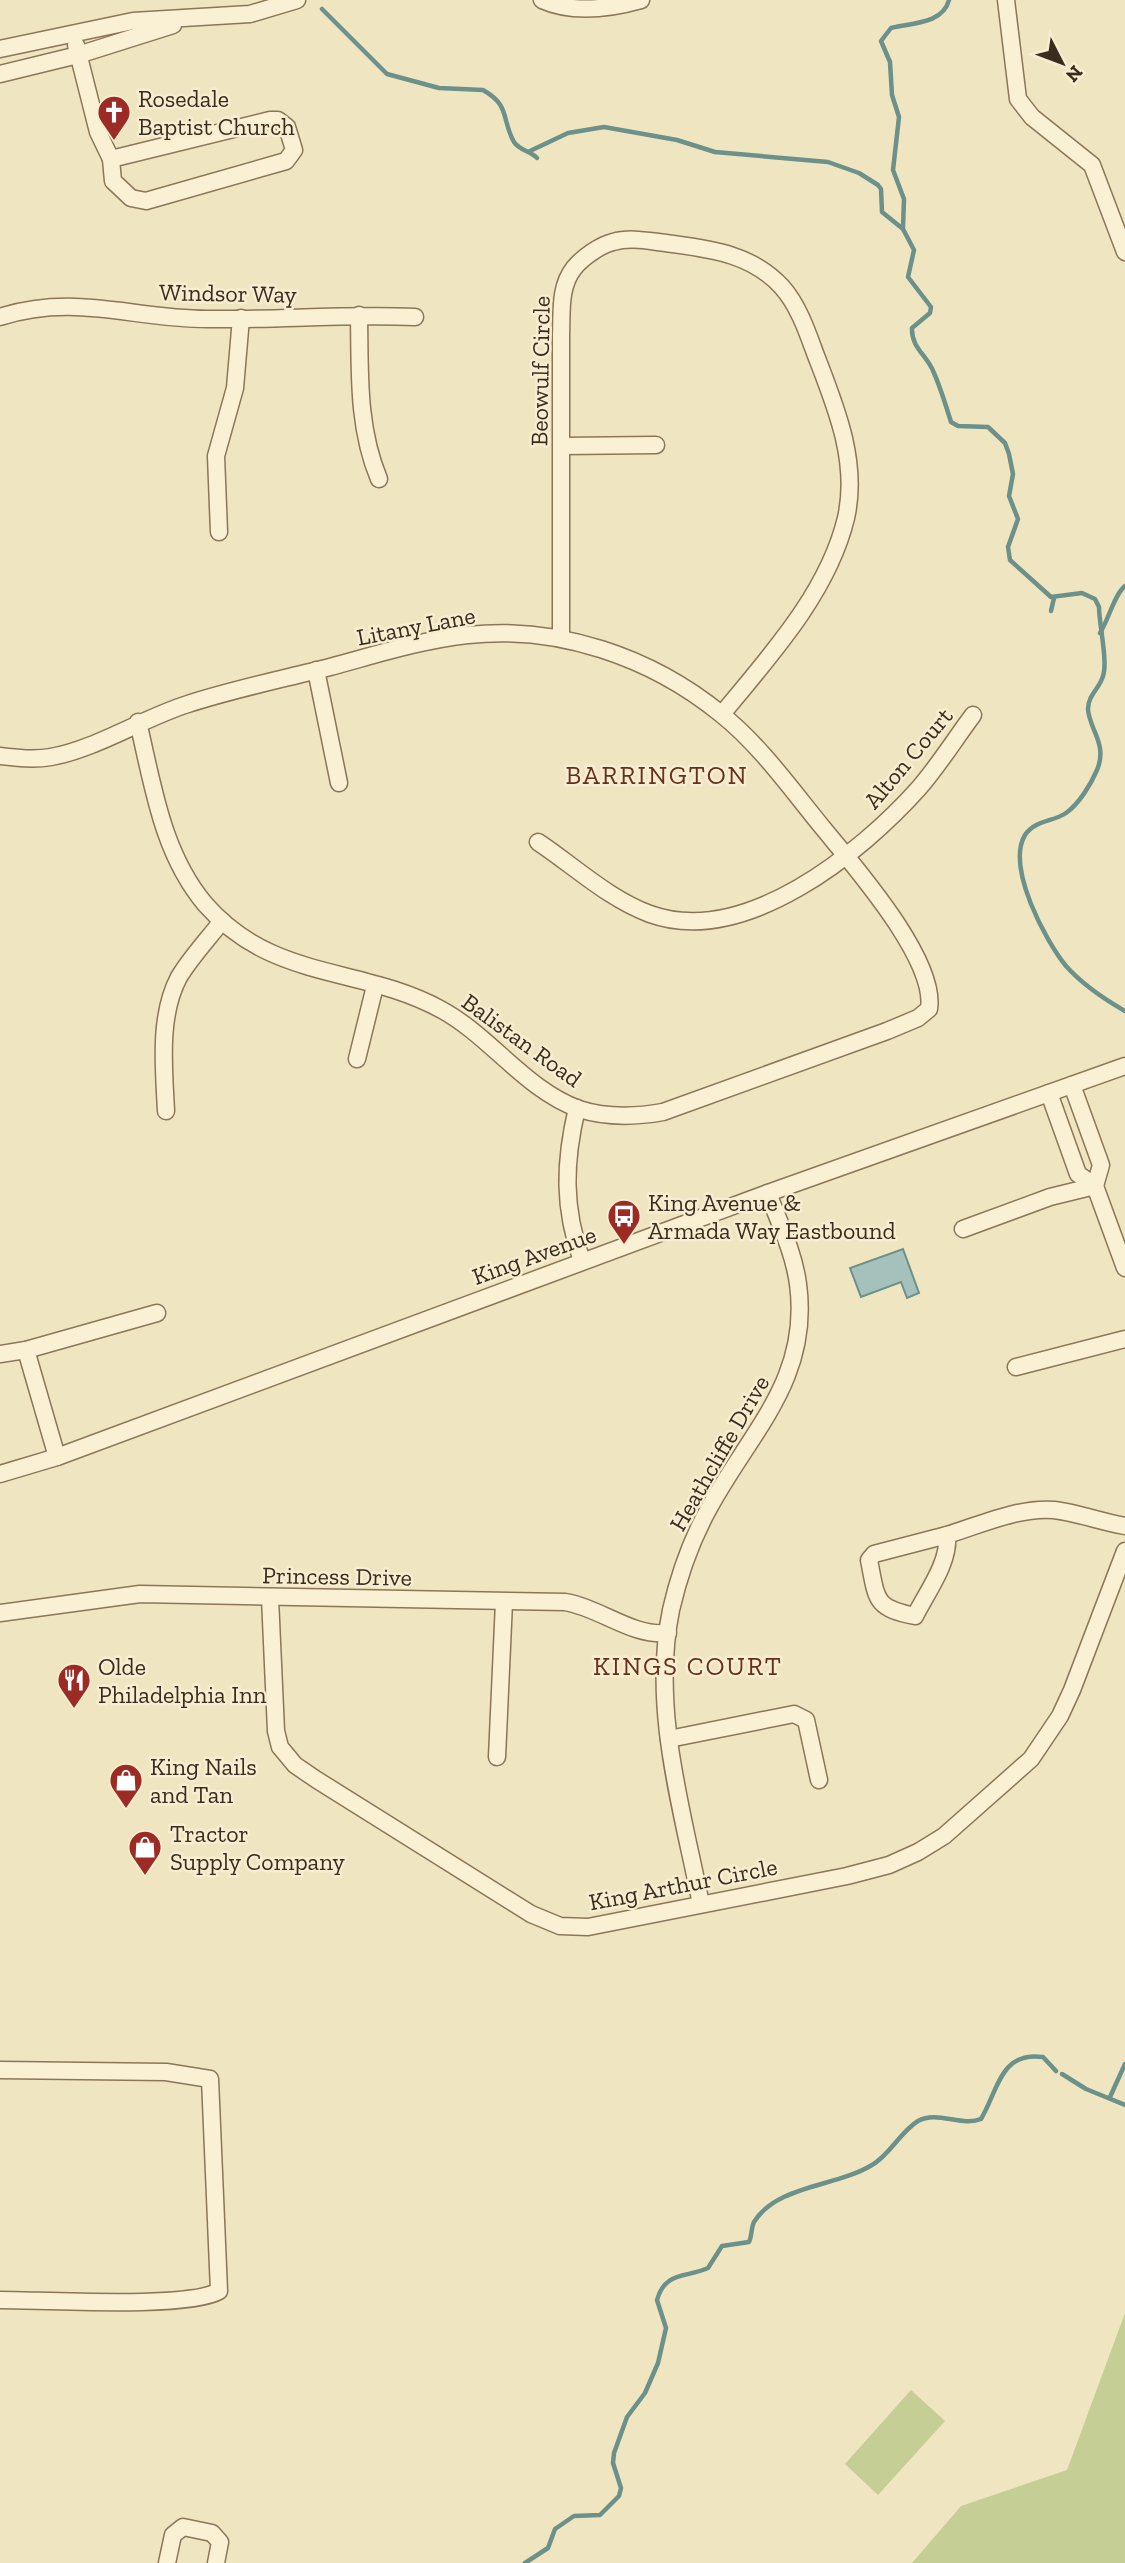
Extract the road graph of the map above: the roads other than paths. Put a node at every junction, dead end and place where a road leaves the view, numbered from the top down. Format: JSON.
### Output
{"nodes":[{"id":1,"x":297,"y":0,"type":"edge"},
{"id":2,"x":541,"y":0,"type":"edge"},
{"id":3,"x":641,"y":0,"type":"edge"},
{"id":4,"x":1006,"y":0,"type":"edge"},
{"id":5,"x":198,"y":17,"type":"junction"},
{"id":6,"x":74,"y":34,"type":"junction"},
{"id":7,"x":0,"y":49,"type":"edge"},
{"id":8,"x":78,"y":55,"type":"junction"},
{"id":9,"x":0,"y":74,"type":"edge"},
{"id":10,"x":111,"y":159,"type":"junction"},
{"id":11,"x":1125,"y":252,"type":"edge"},
{"id":12,"x":359,"y":315,"type":"junction"},
{"id":13,"x":0,"y":317,"type":"edge"},
{"id":14,"x":415,"y":317,"type":"dead end"},
{"id":15,"x":241,"y":318,"type":"junction"},
{"id":16,"x":656,"y":445,"type":"dead end"},
{"id":17,"x":562,"y":446,"type":"junction"},
{"id":18,"x":379,"y":479,"type":"dead end"},
{"id":19,"x":219,"y":532,"type":"dead end"},
{"id":20,"x":561,"y":638,"type":"junction"},
{"id":21,"x":316,"y":670,"type":"junction"},
{"id":22,"x":722,"y":714,"type":"junction"},
{"id":23,"x":973,"y":715,"type":"dead end"},
{"id":24,"x":138,"y":722,"type":"junction"},
{"id":25,"x":0,"y":757,"type":"edge"},
{"id":26,"x":339,"y":783,"type":"dead end"},
{"id":27,"x":538,"y":842,"type":"dead end"},
{"id":28,"x":846,"y":857,"type":"junction"},
{"id":29,"x":222,"y":921,"type":"junction"},
{"id":30,"x":375,"y":986,"type":"junction"},
{"id":31,"x":929,"y":1009,"type":"joint"},
{"id":32,"x":356,"y":1059,"type":"dead end"},
{"id":33,"x":1125,"y":1066,"type":"edge"},
{"id":34,"x":1072,"y":1085,"type":"junction"},
{"id":35,"x":1049,"y":1093,"type":"junction"},
{"id":36,"x":577,"y":1108,"type":"junction"},
{"id":37,"x":166,"y":1111,"type":"dead end"},
{"id":38,"x":1095,"y":1186,"type":"junction"},
{"id":39,"x":768,"y":1193,"type":"junction"},
{"id":40,"x":962,"y":1229,"type":"dead end"},
{"id":41,"x":582,"y":1261,"type":"junction"},
{"id":42,"x":1125,"y":1268,"type":"edge"},
{"id":43,"x":157,"y":1313,"type":"dead end"},
{"id":44,"x":1125,"y":1339,"type":"edge"},
{"id":45,"x":26,"y":1350,"type":"junction"},
{"id":46,"x":0,"y":1354,"type":"edge"},
{"id":47,"x":1016,"y":1367,"type":"dead end"},
{"id":48,"x":57,"y":1457,"type":"junction"},
{"id":49,"x":0,"y":1474,"type":"edge"},
{"id":50,"x":1125,"y":1526,"type":"edge"},
{"id":51,"x":947,"y":1535,"type":"junction"},
{"id":52,"x":1125,"y":1551,"type":"edge"},
{"id":53,"x":270,"y":1598,"type":"junction"},
{"id":54,"x":504,"y":1602,"type":"junction"},
{"id":55,"x":0,"y":1613,"type":"edge"},
{"id":56,"x":668,"y":1633,"type":"junction"},
{"id":57,"x":669,"y":1739,"type":"junction"},
{"id":58,"x":497,"y":1757,"type":"dead end"},
{"id":59,"x":819,"y":1780,"type":"dead end"},
{"id":60,"x":701,"y":1904,"type":"junction"},
{"id":61,"x":0,"y":2070,"type":"edge"},
{"id":62,"x":0,"y":2300,"type":"edge"},
{"id":63,"x":167,"y":2563,"type":"edge"},
{"id":64,"x":216,"y":2563,"type":"edge"}],
"edges":[{"from":1,"to":5,"type":"street"},
{"from":2,"to":3,"type":"street"},
{"from":4,"to":11,"type":"street"},
{"from":5,"to":6,"type":"street"},
{"from":5,"to":8,"type":"street"},
{"from":6,"to":7,"type":"street"},
{"from":6,"to":8,"type":"street"},
{"from":8,"to":9,"type":"street"},
{"from":8,"to":10,"type":"street"},
{"from":10,"to":10,"type":"street"},
{"from":12,"to":14,"type":"street","name":"Windsor Way"},
{"from":12,"to":15,"type":"street","name":"Windsor Way"},
{"from":12,"to":18,"type":"street"},
{"from":13,"to":15,"type":"street","name":"Windsor Way"},
{"from":15,"to":19,"type":"street"},
{"from":16,"to":17,"type":"street"},
{"from":17,"to":20,"type":"street","name":"Beowulf Circle"},
{"from":17,"to":22,"type":"street","name":"Beowulf Circle"},
{"from":20,"to":21,"type":"street","name":"Litany Lane"},
{"from":20,"to":22,"type":"street","name":"Litany Lane"},
{"from":21,"to":24,"type":"street","name":"Litany Lane"},
{"from":21,"to":26,"type":"street"},
{"from":22,"to":28,"type":"street","name":"Litany Lane"},
{"from":23,"to":28,"type":"street","name":"Alton Court"},
{"from":24,"to":25,"type":"street","name":"Litany Lane"},
{"from":24,"to":29,"type":"street","name":"Balistan Road"},
{"from":27,"to":28,"type":"street","name":"Alton Court"},
{"from":28,"to":31,"type":"street","name":"Litany Lane"},
{"from":29,"to":30,"type":"street","name":"Balistan Road"},
{"from":29,"to":37,"type":"street"},
{"from":30,"to":32,"type":"street"},
{"from":30,"to":36,"type":"street","name":"Balistan Road"},
{"from":31,"to":36,"type":"street","name":"Balistan Road"},
{"from":33,"to":34,"type":"street","name":"King Avenue"},
{"from":34,"to":35,"type":"street","name":"King Avenue"},
{"from":34,"to":38,"type":"street"},
{"from":35,"to":38,"type":"street"},
{"from":35,"to":39,"type":"street","name":"King Avenue"},
{"from":36,"to":41,"type":"street"},
{"from":38,"to":40,"type":"street"},
{"from":38,"to":42,"type":"street"},
{"from":39,"to":41,"type":"street","name":"King Avenue"},
{"from":39,"to":56,"type":"street","name":"Heathcliffe Drive"},
{"from":41,"to":48,"type":"street","name":"King Avenue"},
{"from":43,"to":45,"type":"street"},
{"from":44,"to":47,"type":"street"},
{"from":45,"to":46,"type":"street"},
{"from":45,"to":48,"type":"street"},
{"from":48,"to":49,"type":"street","name":"King Avenue"},
{"from":50,"to":51,"type":"street"},
{"from":51,"to":51,"type":"street"},
{"from":52,"to":60,"type":"street","name":"King Arthur Circle"},
{"from":53,"to":54,"type":"street","name":"Princess Drive"},
{"from":53,"to":55,"type":"street","name":"Princess Drive"},
{"from":53,"to":60,"type":"street","name":"King Arthur Circle"},
{"from":54,"to":56,"type":"street","name":"Princess Drive"},
{"from":54,"to":58,"type":"street"},
{"from":56,"to":57,"type":"street","name":"Heathcliffe Drive"},
{"from":57,"to":59,"type":"street"},
{"from":57,"to":60,"type":"street","name":"Heathcliffe Drive"},
{"from":61,"to":62,"type":"street"},
{"from":63,"to":64,"type":"street"}]}
